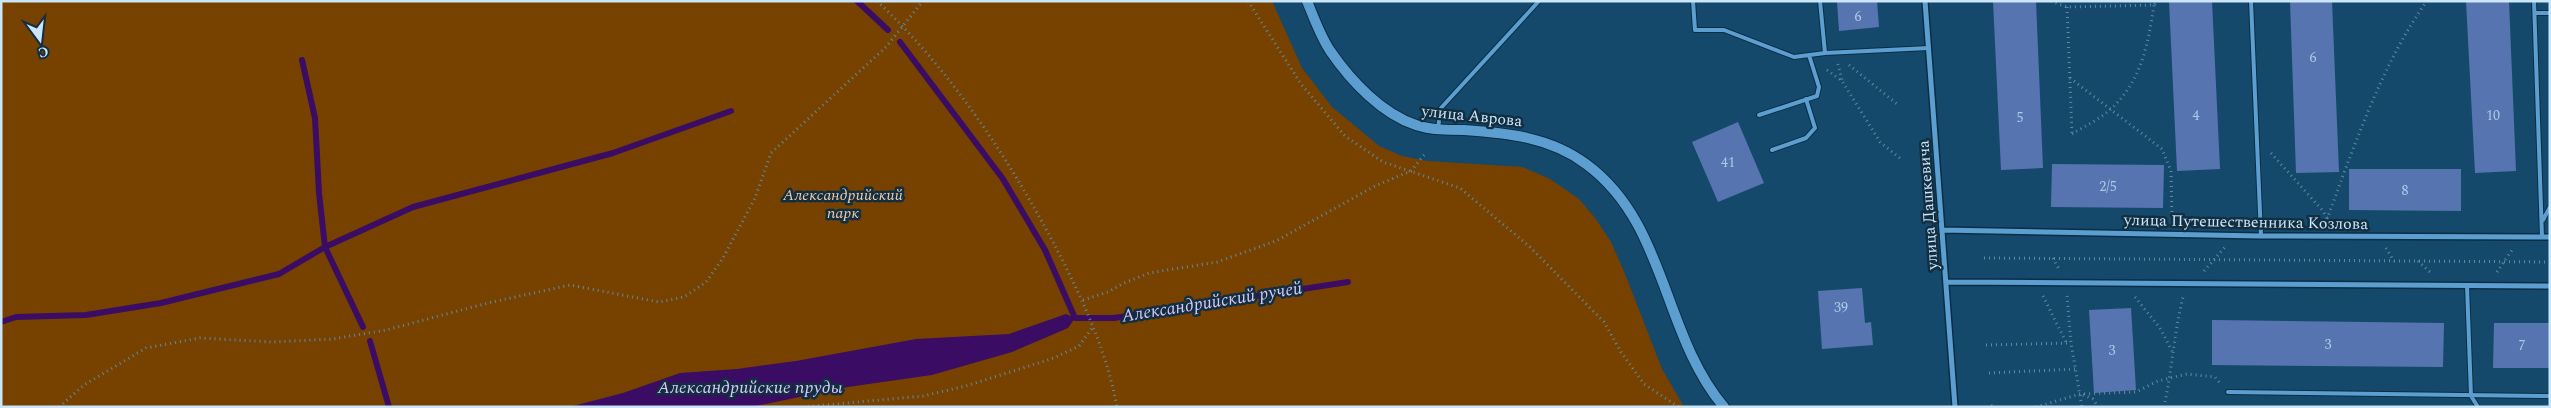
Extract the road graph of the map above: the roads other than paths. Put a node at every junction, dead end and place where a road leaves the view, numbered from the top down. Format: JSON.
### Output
{"nodes":[{"id":1,"x":1307,"y":1,"type":"edge"},
{"id":2,"x":1540,"y":1,"type":"edge"},
{"id":3,"x":1693,"y":1,"type":"edge"},
{"id":4,"x":1820,"y":1,"type":"edge"},
{"id":5,"x":1925,"y":1,"type":"edge"},
{"id":6,"x":2251,"y":1,"type":"edge"},
{"id":7,"x":2534,"y":1,"type":"edge"},
{"id":8,"x":2535,"y":13,"type":"junction"},
{"id":9,"x":2550,"y":13,"type":"edge"},
{"id":10,"x":1929,"y":48,"type":"junction"},
{"id":11,"x":1825,"y":52,"type":"junction"},
{"id":12,"x":1809,"y":54,"type":"junction"},
{"id":13,"x":1806,"y":99,"type":"junction"},
{"id":14,"x":1759,"y":115,"type":"dead end"},
{"id":15,"x":1438,"y":129,"type":"junction"},
{"id":16,"x":1772,"y":150,"type":"dead end"},
{"id":17,"x":2550,"y":207,"type":"edge"},
{"id":18,"x":2542,"y":222,"type":"junction"},
{"id":19,"x":1942,"y":230,"type":"junction"},
{"id":20,"x":2261,"y":236,"type":"junction"},
{"id":21,"x":2542,"y":237,"type":"junction"},
{"id":22,"x":2550,"y":237,"type":"edge"},
{"id":23,"x":1946,"y":282,"type":"junction"},
{"id":24,"x":2467,"y":285,"type":"junction"},
{"id":25,"x":2550,"y":286,"type":"edge"},
{"id":26,"x":2228,"y":392,"type":"road end"},
{"id":27,"x":2471,"y":396,"type":"junction"},
{"id":28,"x":2550,"y":396,"type":"edge"},
{"id":29,"x":1724,"y":407,"type":"edge"},
{"id":30,"x":1955,"y":407,"type":"edge"},
{"id":31,"x":2478,"y":407,"type":"edge"}],
"edges":[{"from":1,"to":15,"type":"street","name":"улица Аврова"},
{"from":2,"to":15,"type":"lane"},
{"from":3,"to":12,"type":"lane"},
{"from":4,"to":11,"type":"lane"},
{"from":5,"to":10,"type":"street","name":"улица Дашкевича"},
{"from":6,"to":20,"type":"lane"},
{"from":7,"to":8,"type":"lane"},
{"from":8,"to":9,"type":"lane"},
{"from":8,"to":18,"type":"lane"},
{"from":10,"to":11,"type":"lane"},
{"from":10,"to":19,"type":"street","name":"улица Дашкевича"},
{"from":11,"to":12,"type":"lane"},
{"from":12,"to":13,"type":"lane"},
{"from":13,"to":14,"type":"lane"},
{"from":13,"to":16,"type":"lane"},
{"from":15,"to":29,"type":"street","name":"улица Аврова"},
{"from":17,"to":18,"type":"lane"},
{"from":18,"to":21,"type":"lane"},
{"from":19,"to":20,"type":"street","name":"улица Путешественника Козлова"},
{"from":19,"to":23,"type":"street","name":"улица Дашкевича"},
{"from":20,"to":21,"type":"street","name":"улица Путешественника Козлова"},
{"from":21,"to":22,"type":"street","name":"улица Путешественника Козлова"},
{"from":23,"to":24,"type":"street"},
{"from":23,"to":30,"type":"street","name":"улица Дашкевича"},
{"from":24,"to":25,"type":"street"},
{"from":24,"to":27,"type":"lane"},
{"from":26,"to":27,"type":"lane"},
{"from":27,"to":28,"type":"lane"},
{"from":27,"to":31,"type":"lane"}]}
